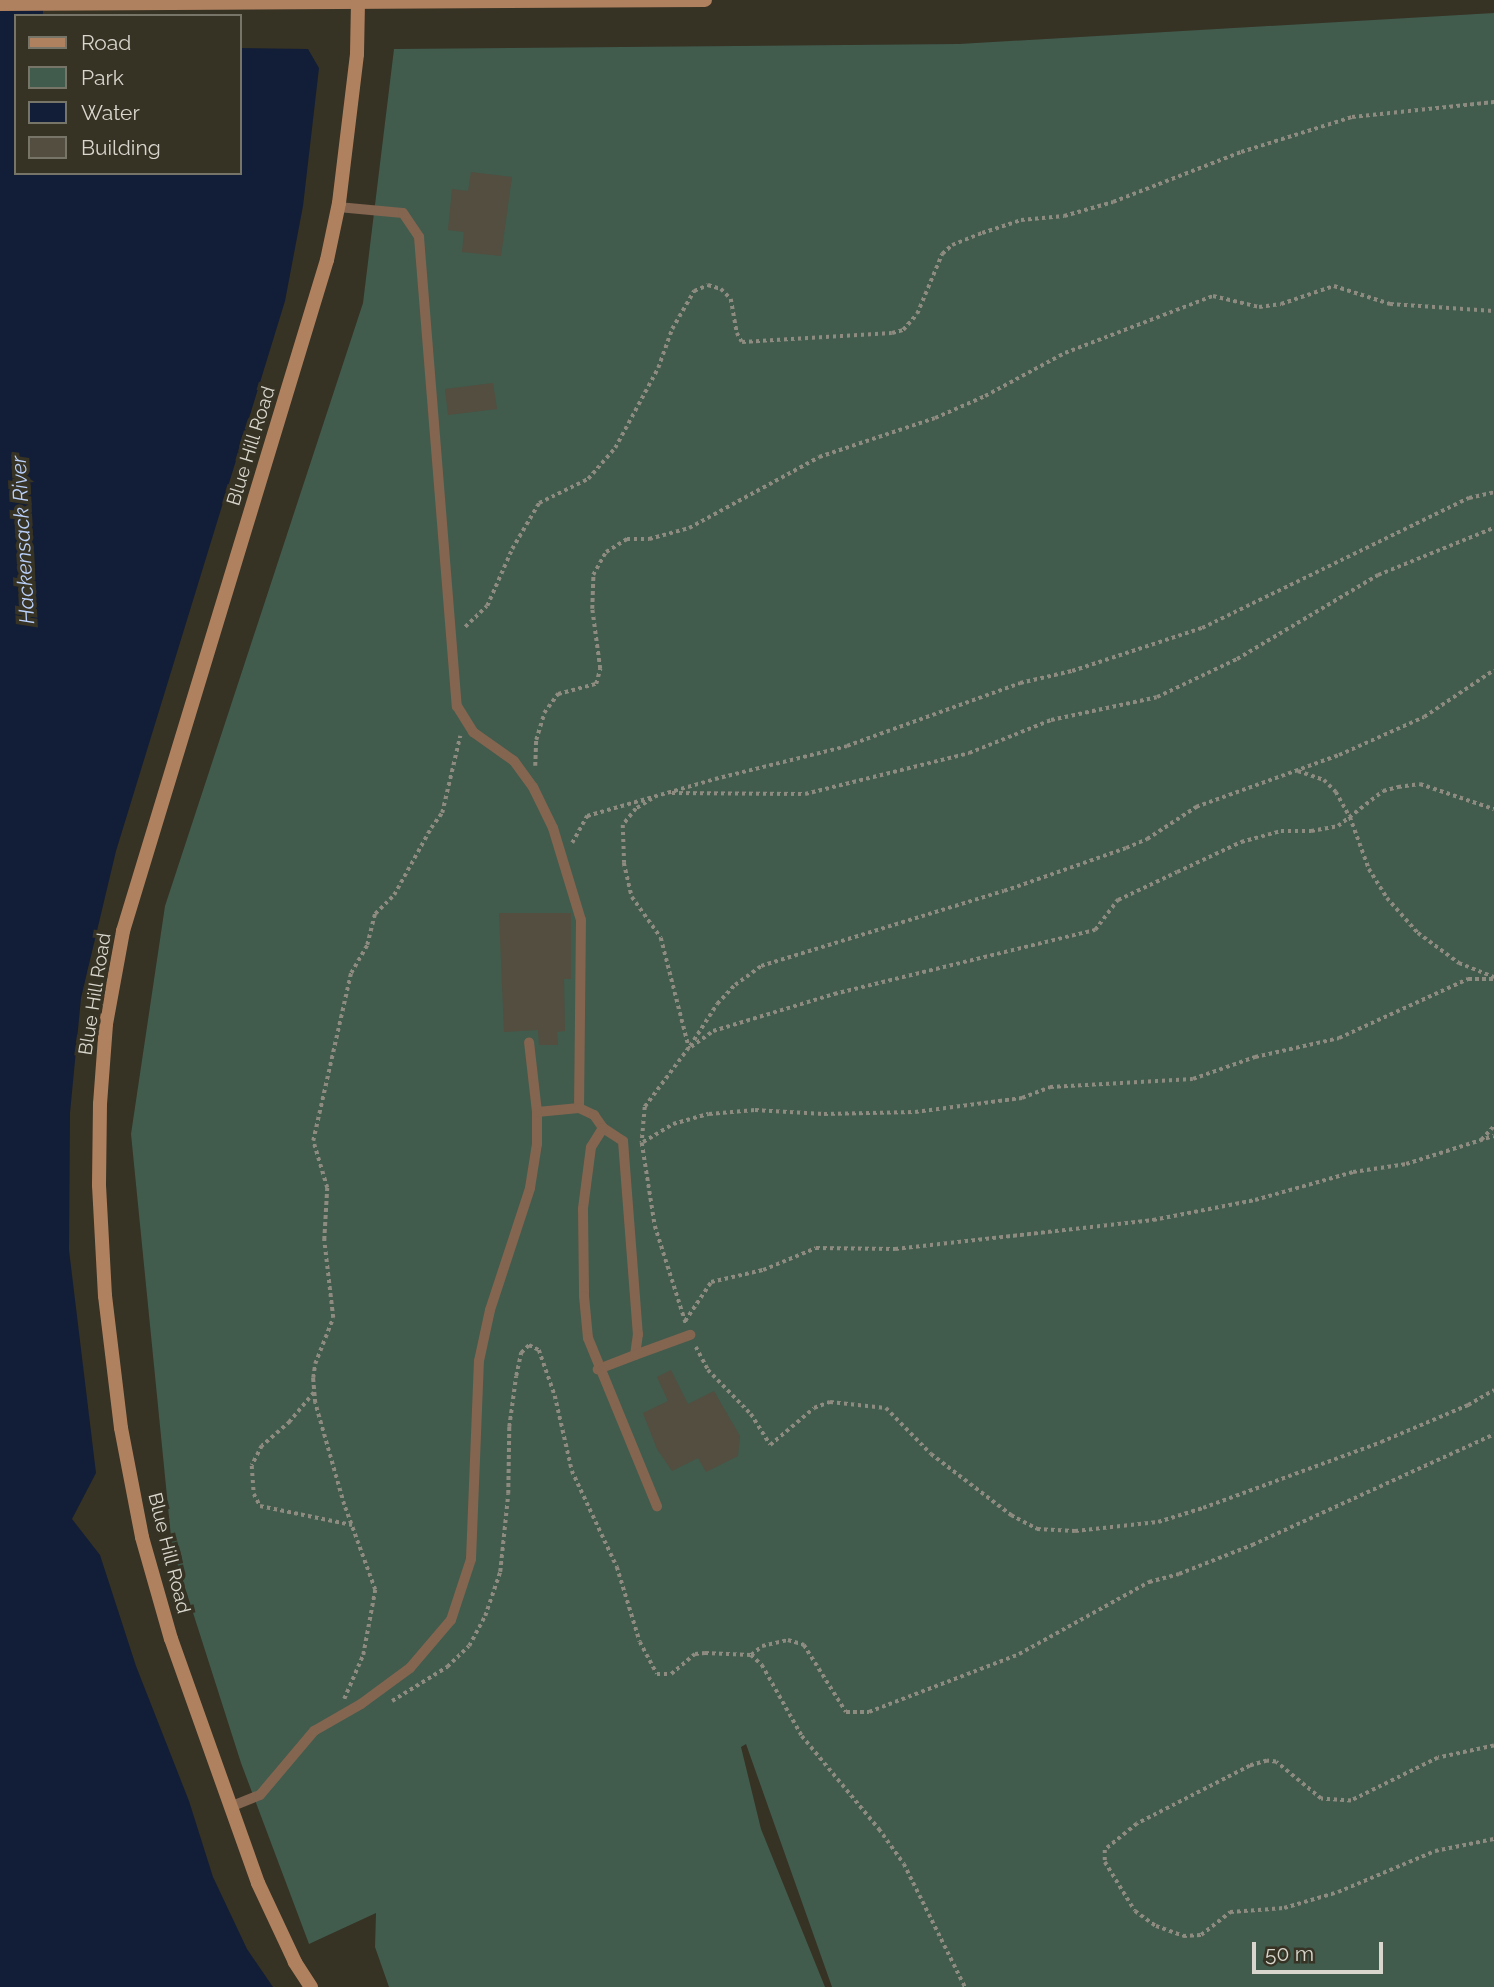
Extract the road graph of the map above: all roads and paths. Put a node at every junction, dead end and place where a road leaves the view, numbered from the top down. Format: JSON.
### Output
{"nodes":[{"id":1,"x":705,"y":0,"type":"edge"},
{"id":2,"x":358,"y":3,"type":"junction"},
{"id":3,"x":0,"y":4,"type":"edge"},
{"id":4,"x":1494,"y":102,"type":"edge"},
{"id":5,"x":338,"y":207,"type":"junction"},
{"id":6,"x":1494,"y":311,"type":"edge"},
{"id":7,"x":1494,"y":492,"type":"edge"},
{"id":8,"x":1494,"y":528,"type":"edge"},
{"id":9,"x":464,"y":629,"type":"dead end"},
{"id":10,"x":1494,"y":670,"type":"edge"},
{"id":11,"x":460,"y":711,"type":"junction"},
{"id":12,"x":1296,"y":771,"type":"junction"},
{"id":13,"x":535,"y":775,"type":"dead end"},
{"id":14,"x":667,"y":793,"type":"junction"},
{"id":15,"x":657,"y":796,"type":"junction"},
{"id":16,"x":1494,"y":809,"type":"edge"},
{"id":17,"x":1350,"y":817,"type":"junction"},
{"id":18,"x":572,"y":845,"type":"dead end"},
{"id":19,"x":1494,"y":978,"type":"edge"},
{"id":20,"x":529,"y":1042,"type":"dead end"},
{"id":21,"x":689,"y":1048,"type":"junction"},
{"id":22,"x":579,"y":1108,"type":"junction"},
{"id":23,"x":537,"y":1112,"type":"junction"},
{"id":24,"x":1494,"y":1126,"type":"edge"},
{"id":25,"x":603,"y":1128,"type":"junction"},
{"id":26,"x":1494,"y":1136,"type":"edge"},
{"id":27,"x":1480,"y":1141,"type":"junction"},
{"id":28,"x":642,"y":1143,"type":"junction"},
{"id":29,"x":685,"y":1321,"type":"junction"},
{"id":30,"x":690,"y":1335,"type":"junction"},
{"id":31,"x":635,"y":1355,"type":"junction"},
{"id":32,"x":598,"y":1369,"type":"junction"},
{"id":33,"x":1494,"y":1390,"type":"edge"},
{"id":34,"x":314,"y":1393,"type":"junction"},
{"id":35,"x":1494,"y":1434,"type":"edge"},
{"id":36,"x":657,"y":1506,"type":"dead end"},
{"id":37,"x":352,"y":1525,"type":"junction"},
{"id":38,"x":751,"y":1655,"type":"junction"},
{"id":39,"x":343,"y":1702,"type":"dead end"},
{"id":40,"x":381,"y":1707,"type":"dead end"},
{"id":41,"x":1494,"y":1746,"type":"edge"},
{"id":42,"x":230,"y":1807,"type":"junction"},
{"id":43,"x":1494,"y":1839,"type":"edge"},
{"id":44,"x":311,"y":1987,"type":"edge"},
{"id":45,"x":965,"y":1987,"type":"edge"}],
"edges":[{"from":1,"to":2,"type":"street"},
{"from":2,"to":3,"type":"street"},
{"from":2,"to":5,"type":"street","name":"Blue Hill Road"},
{"from":4,"to":9,"type":"path"},
{"from":5,"to":11,"type":"lane"},
{"from":5,"to":42,"type":"street","name":"Blue Hill Road"},
{"from":6,"to":13,"type":"path"},
{"from":7,"to":14,"type":"path"},
{"from":8,"to":14,"type":"path"},
{"from":10,"to":12,"type":"path"},
{"from":11,"to":22,"type":"lane"},
{"from":11,"to":34,"type":"path"},
{"from":12,"to":17,"type":"path"},
{"from":12,"to":21,"type":"path"},
{"from":14,"to":15,"type":"path"},
{"from":15,"to":18,"type":"path"},
{"from":15,"to":21,"type":"path"},
{"from":16,"to":17,"type":"path"},
{"from":17,"to":19,"type":"path"},
{"from":17,"to":21,"type":"path"},
{"from":19,"to":28,"type":"path"},
{"from":20,"to":23,"type":"lane"},
{"from":21,"to":28,"type":"path"},
{"from":22,"to":23,"type":"lane"},
{"from":22,"to":25,"type":"lane"},
{"from":23,"to":42,"type":"lane"},
{"from":24,"to":27,"type":"path"},
{"from":25,"to":31,"type":"lane"},
{"from":25,"to":32,"type":"lane"},
{"from":26,"to":27,"type":"path"},
{"from":27,"to":29,"type":"path"},
{"from":28,"to":29,"type":"path"},
{"from":29,"to":30,"type":"path"},
{"from":30,"to":31,"type":"lane"},
{"from":30,"to":33,"type":"path"},
{"from":31,"to":32,"type":"lane"},
{"from":32,"to":36,"type":"lane"},
{"from":34,"to":37,"type":"path"},
{"from":34,"to":37,"type":"path"},
{"from":35,"to":38,"type":"path"},
{"from":37,"to":39,"type":"path"},
{"from":38,"to":40,"type":"path"},
{"from":38,"to":45,"type":"path"},
{"from":41,"to":43,"type":"path"},
{"from":42,"to":44,"type":"street","name":"Blue Hill Road"}]}
